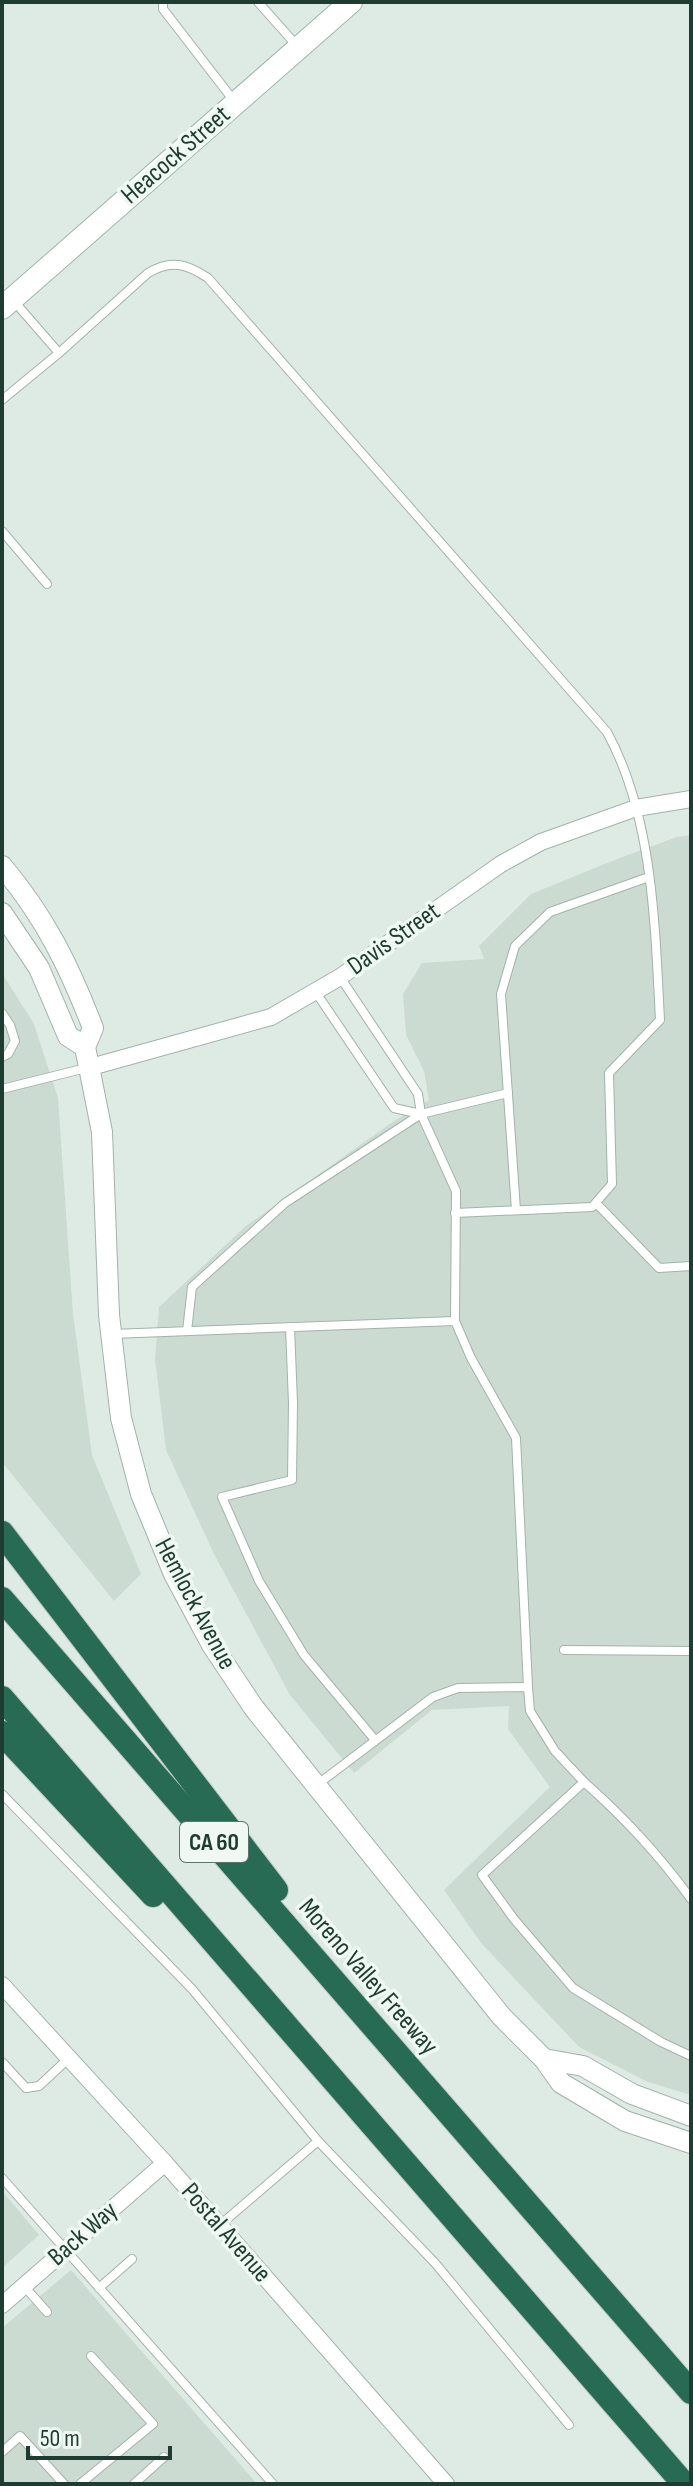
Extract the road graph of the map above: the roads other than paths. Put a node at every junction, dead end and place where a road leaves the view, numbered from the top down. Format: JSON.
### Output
{"nodes":[{"id":1,"x":163,"y":2,"type":"edge"},
{"id":2,"x":258,"y":2,"type":"edge"},
{"id":3,"x":351,"y":2,"type":"edge"},
{"id":4,"x":298,"y":48,"type":"junction"},
{"id":5,"x":235,"y":103,"type":"junction"},
{"id":6,"x":7,"y":303,"type":"edge"},
{"id":7,"x":59,"y":353,"type":"junction"},
{"id":8,"x":2,"y":400,"type":"edge"},
{"id":9,"x":2,"y":531,"type":"edge"},
{"id":10,"x":47,"y":584,"type":"dead end"},
{"id":11,"x":691,"y":799,"type":"edge"},
{"id":12,"x":636,"y":808,"type":"junction"},
{"id":13,"x":2,"y":866,"type":"edge"},
{"id":14,"x":649,"y":877,"type":"junction"},
{"id":15,"x":2,"y":913,"type":"edge"},
{"id":16,"x":340,"y":977,"type":"junction"},
{"id":17,"x":315,"y":991,"type":"junction"},
{"id":18,"x":2,"y":1013,"type":"edge"},
{"id":19,"x":85,"y":1047,"type":"junction"},
{"id":20,"x":2,"y":1057,"type":"edge"},
{"id":21,"x":91,"y":1067,"type":"junction"},
{"id":22,"x":2,"y":1089,"type":"edge"},
{"id":23,"x":508,"y":1093,"type":"junction"},
{"id":24,"x":421,"y":1114,"type":"junction"},
{"id":25,"x":596,"y":1203,"type":"junction"},
{"id":26,"x":516,"y":1210,"type":"junction"},
{"id":27,"x":455,"y":1213,"type":"junction"},
{"id":28,"x":691,"y":1266,"type":"edge"},
{"id":29,"x":455,"y":1321,"type":"junction"},
{"id":30,"x":290,"y":1327,"type":"junction"},
{"id":31,"x":187,"y":1331,"type":"junction"},
{"id":32,"x":111,"y":1334,"type":"junction"},
{"id":33,"x":2,"y":1533,"type":"edge"},
{"id":34,"x":2,"y":1599,"type":"edge"},
{"id":35,"x":564,"y":1650,"type":"dead end"},
{"id":36,"x":691,"y":1651,"type":"edge"},
{"id":37,"x":528,"y":1687,"type":"junction"},
{"id":38,"x":2,"y":1698,"type":"edge"},
{"id":39,"x":2,"y":1733,"type":"edge"},
{"id":40,"x":375,"y":1740,"type":"junction"},
{"id":41,"x":584,"y":1782,"type":"junction"},
{"id":42,"x":317,"y":1785,"type":"junction"},
{"id":43,"x":2,"y":1794,"type":"edge"},
{"id":44,"x":691,"y":1899,"type":"edge"},
{"id":45,"x":2,"y":1985,"type":"edge"},
{"id":46,"x":691,"y":2056,"type":"edge"},
{"id":47,"x":69,"y":2058,"type":"junction"},
{"id":48,"x":544,"y":2059,"type":"junction"},
{"id":49,"x":2,"y":2062,"type":"edge"},
{"id":50,"x":426,"y":2086,"type":"junction"},
{"id":51,"x":691,"y":2116,"type":"edge"},
{"id":52,"x":376,"y":2129,"type":"junction"},
{"id":53,"x":318,"y":2141,"type":"junction"},
{"id":54,"x":691,"y":2143,"type":"edge"},
{"id":55,"x":165,"y":2163,"type":"junction"},
{"id":56,"x":2,"y":2178,"type":"edge"},
{"id":57,"x":220,"y":2225,"type":"junction"},
{"id":58,"x":65,"y":2250,"type":"junction"},
{"id":59,"x":132,"y":2259,"type":"dead end"},
{"id":60,"x":24,"y":2286,"type":"junction"},
{"id":61,"x":99,"y":2288,"type":"junction"},
{"id":62,"x":2,"y":2305,"type":"edge"},
{"id":63,"x":47,"y":2312,"type":"dead end"},
{"id":64,"x":91,"y":2356,"type":"dead end"},
{"id":65,"x":691,"y":2392,"type":"edge"},
{"id":66,"x":569,"y":2425,"type":"dead end"},
{"id":67,"x":2,"y":2452,"type":"edge"},
{"id":68,"x":164,"y":2457,"type":"dead end"},
{"id":69,"x":64,"y":2484,"type":"edge"},
{"id":70,"x":80,"y":2484,"type":"edge"},
{"id":71,"x":134,"y":2484,"type":"edge"},
{"id":72,"x":273,"y":2484,"type":"edge"},
{"id":73,"x":446,"y":2484,"type":"edge"},
{"id":74,"x":684,"y":2484,"type":"edge"}],
"edges":[{"from":1,"to":5,"type":"lane"},
{"from":2,"to":4,"type":"lane"},
{"from":3,"to":4,"type":"main road","name":"Heacock Street"},
{"from":4,"to":5,"type":"main road","name":"Heacock Street"},
{"from":5,"to":6,"type":"main road","name":"Heacock Street"},
{"from":6,"to":7,"type":"lane"},
{"from":7,"to":8,"type":"lane"},
{"from":7,"to":12,"type":"lane"},
{"from":9,"to":10,"type":"lane"},
{"from":11,"to":12,"type":"street","name":"Davis Street"},
{"from":12,"to":14,"type":"lane"},
{"from":12,"to":16,"type":"street","name":"Davis Street"},
{"from":13,"to":19,"type":"street","name":"Hemlock Avenue"},
{"from":14,"to":23,"type":"lane"},
{"from":14,"to":25,"type":"lane"},
{"from":15,"to":19,"type":"street","name":"Hemlock Avenue"},
{"from":16,"to":17,"type":"street","name":"Davis Street"},
{"from":16,"to":24,"type":"lane"},
{"from":17,"to":21,"type":"street","name":"Davis Street"},
{"from":17,"to":24,"type":"lane"},
{"from":18,"to":20,"type":"lane"},
{"from":19,"to":21,"type":"street","name":"Hemlock Avenue"},
{"from":21,"to":22,"type":"lane"},
{"from":21,"to":32,"type":"street","name":"Hemlock Avenue"},
{"from":23,"to":24,"type":"lane"},
{"from":23,"to":26,"type":"lane"},
{"from":24,"to":27,"type":"lane"},
{"from":24,"to":31,"type":"lane"},
{"from":25,"to":26,"type":"lane"},
{"from":25,"to":28,"type":"lane"},
{"from":26,"to":27,"type":"lane"},
{"from":27,"to":29,"type":"lane"},
{"from":29,"to":30,"type":"lane"},
{"from":29,"to":37,"type":"lane"},
{"from":30,"to":31,"type":"lane"},
{"from":30,"to":40,"type":"lane"},
{"from":31,"to":32,"type":"lane"},
{"from":32,"to":42,"type":"street","name":"Hemlock Avenue"},
{"from":33,"to":50,"type":"highway"},
{"from":34,"to":50,"type":"highway","name":"Moreno Valley Freeway","number":"CA 60"},
{"from":35,"to":36,"type":"lane"},
{"from":37,"to":40,"type":"lane"},
{"from":37,"to":41,"type":"lane"},
{"from":38,"to":52,"type":"highway","number":"CA 60"},
{"from":39,"to":52,"type":"highway"},
{"from":40,"to":42,"type":"lane"},
{"from":41,"to":44,"type":"lane"},
{"from":41,"to":46,"type":"lane"},
{"from":42,"to":48,"type":"street","name":"Hemlock Avenue"},
{"from":43,"to":53,"type":"lane"},
{"from":45,"to":47,"type":"street","name":"Postal Avenue"},
{"from":47,"to":49,"type":"lane"},
{"from":47,"to":55,"type":"street","name":"Postal Avenue"},
{"from":48,"to":51,"type":"street"},
{"from":48,"to":54,"type":"street","name":"Hemlock Avenue"},
{"from":50,"to":65,"type":"highway","name":"Moreno Valley Freeway","number":"CA 60"},
{"from":52,"to":74,"type":"highway","number":"CA 60"},
{"from":53,"to":57,"type":"lane"},
{"from":53,"to":66,"type":"lane"},
{"from":55,"to":57,"type":"street","name":"Postal Avenue"},
{"from":55,"to":58,"type":"street","name":"Back Way"},
{"from":56,"to":58,"type":"lane"},
{"from":57,"to":73,"type":"street","name":"Postal Avenue"},
{"from":58,"to":60,"type":"street","name":"Back Way"},
{"from":58,"to":61,"type":"lane"},
{"from":59,"to":61,"type":"lane"},
{"from":60,"to":62,"type":"street","name":"Back Way"},
{"from":60,"to":63,"type":"lane"},
{"from":61,"to":72,"type":"lane"},
{"from":64,"to":70,"type":"lane"},
{"from":67,"to":69,"type":"lane"},
{"from":68,"to":71,"type":"lane"}]}
